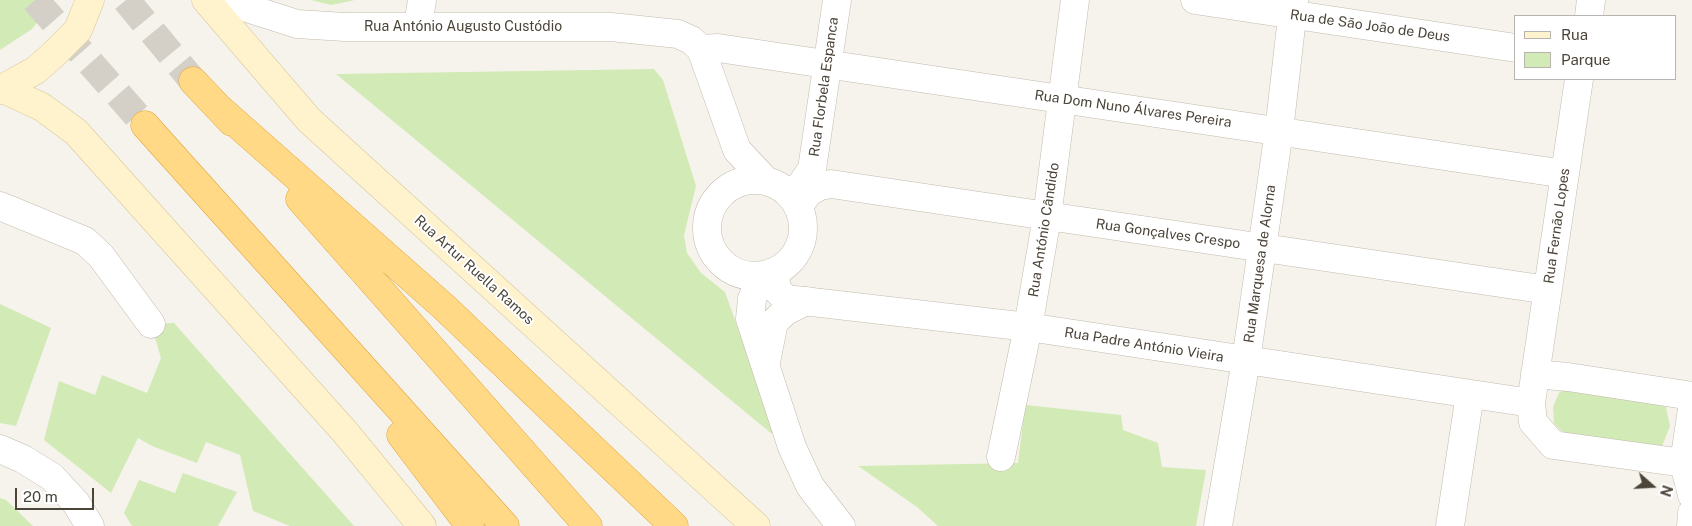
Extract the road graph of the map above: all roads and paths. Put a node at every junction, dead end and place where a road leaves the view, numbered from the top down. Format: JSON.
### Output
{"nodes":[{"id":1,"x":90,"y":0,"type":"edge"},
{"id":2,"x":206,"y":0,"type":"edge"},
{"id":3,"x":222,"y":0,"type":"edge"},
{"id":4,"x":422,"y":0,"type":"edge"},
{"id":5,"x":837,"y":0,"type":"edge"},
{"id":6,"x":1075,"y":0,"type":"edge"},
{"id":7,"x":1195,"y":0,"type":"edge"},
{"id":8,"x":1591,"y":0,"type":"edge"},
{"id":9,"x":1293,"y":7,"type":"edge"},
{"id":10,"x":1589,"y":15,"type":"edge"},
{"id":11,"x":418,"y":26,"type":"junction"},
{"id":12,"x":1514,"y":48,"type":"edge"},
{"id":13,"x":701,"y":49,"type":"junction"},
{"id":14,"x":827,"y":65,"type":"junction"},
{"id":15,"x":1579,"y":80,"type":"edge"},
{"id":16,"x":193,"y":81,"type":"tunnel mouth"},
{"id":17,"x":2,"y":90,"type":"edge"},
{"id":18,"x":1063,"y":99,"type":"junction"},
{"id":19,"x":220,"y":109,"type":"junction"},
{"id":20,"x":145,"y":125,"type":"tunnel mouth"},
{"id":21,"x":1279,"y":131,"type":"junction"},
{"id":22,"x":1565,"y":174,"type":"junction"},
{"id":23,"x":784,"y":194,"type":"junction"},
{"id":24,"x":718,"y":196,"type":"junction"},
{"id":25,"x":0,"y":206,"type":"edge"},
{"id":26,"x":1047,"y":217,"type":"junction"},
{"id":27,"x":1261,"y":248,"type":"junction"},
{"id":28,"x":767,"y":274,"type":"junction"},
{"id":29,"x":1548,"y":290,"type":"junction"},
{"id":30,"x":292,"y":291,"type":"junction"},
{"id":31,"x":806,"y":301,"type":"junction"},
{"id":32,"x":151,"y":324,"type":"dead end"},
{"id":33,"x":1028,"y":327,"type":"junction"},
{"id":34,"x":1246,"y":360,"type":"junction"},
{"id":35,"x":766,"y":362,"type":"junction"},
{"id":36,"x":1535,"y":374,"type":"junction"},
{"id":37,"x":1470,"y":394,"type":"junction"},
{"id":38,"x":1692,"y":396,"type":"edge"},
{"id":39,"x":1692,"y":409,"type":"edge"},
{"id":40,"x":1532,"y":412,"type":"junction"},
{"id":41,"x":0,"y":449,"type":"edge"},
{"id":42,"x":1002,"y":458,"type":"dead end"},
{"id":43,"x":1684,"y":463,"type":"junction"},
{"id":44,"x":1692,"y":496,"type":"edge"},
{"id":45,"x":1692,"y":513,"type":"edge"},
{"id":46,"x":90,"y":526,"type":"edge"},
{"id":47,"x":422,"y":526,"type":"edge"},
{"id":48,"x":470,"y":526,"type":"edge"},
{"id":49,"x":505,"y":526,"type":"edge"},
{"id":50,"x":588,"y":526,"type":"edge"},
{"id":51,"x":674,"y":526,"type":"edge"},
{"id":52,"x":756,"y":526,"type":"edge"},
{"id":53,"x":841,"y":526,"type":"edge"},
{"id":54,"x":1218,"y":526,"type":"edge"},
{"id":55,"x":1450,"y":526,"type":"edge"},
{"id":56,"x":1691,"y":526,"type":"edge"}],
"edges":[{"from":1,"to":17,"type":"main road"},
{"from":2,"to":52,"type":"main road","name":"Rua Artur Ruella Ramos"},
{"from":3,"to":11,"type":"street","name":"Rua António Augusto Custódio"},
{"from":4,"to":11,"type":"street"},
{"from":5,"to":14,"type":"street","name":"Rua Florbela Espanca"},
{"from":6,"to":18,"type":"street","name":"Rua António Cândido"},
{"from":7,"to":9,"type":"street","name":"Rua de São João de Deus"},
{"from":8,"to":10,"type":"street"},
{"from":9,"to":12,"type":"street","name":"Rua de São João de Deus"},
{"from":9,"to":21,"type":"street","name":"Rua Marquesa de Alorna"},
{"from":11,"to":13,"type":"street","name":"Rua António Augusto Custódio"},
{"from":13,"to":14,"type":"street","name":"Rua Dom Nuno Álvares Pereira"},
{"from":13,"to":23,"type":"street"},
{"from":13,"to":24,"type":"street"},
{"from":14,"to":18,"type":"street","name":"Rua Dom Nuno Álvares Pereira"},
{"from":14,"to":23,"type":"street","name":"Rua Florbela Espanca"},
{"from":15,"to":22,"type":"street","name":"Rua Fernão Lopes"},
{"from":16,"to":19,"type":"highway"},
{"from":17,"to":47,"type":"main road"},
{"from":18,"to":21,"type":"street","name":"Rua Dom Nuno Álvares Pereira"},
{"from":18,"to":26,"type":"street","name":"Rua António Cândido"},
{"from":19,"to":50,"type":"highway"},
{"from":19,"to":51,"type":"highway"},
{"from":20,"to":30,"type":"highway"},
{"from":21,"to":22,"type":"street","name":"Rua Dom Nuno Álvares Pereira"},
{"from":21,"to":27,"type":"street","name":"Rua Marquesa de Alorna"},
{"from":22,"to":29,"type":"street","name":"Rua Fernão Lopes"},
{"from":23,"to":24,"type":"street"},
{"from":23,"to":26,"type":"street","name":"Rua Gonçalves Crespo"},
{"from":23,"to":28,"type":"street"},
{"from":24,"to":28,"type":"street"},
{"from":25,"to":32,"type":"street"},
{"from":26,"to":27,"type":"street","name":"Rua Gonçalves Crespo"},
{"from":26,"to":33,"type":"street","name":"Rua António Cândido"},
{"from":27,"to":29,"type":"street","name":"Rua Gonçalves Crespo"},
{"from":27,"to":34,"type":"street","name":"Rua Marquesa de Alorna"},
{"from":28,"to":31,"type":"street","name":"Rua Padre António Vieira"},
{"from":28,"to":35,"type":"street"},
{"from":29,"to":36,"type":"street","name":"Rua Fernão Lopes"},
{"from":30,"to":48,"type":"highway"},
{"from":30,"to":49,"type":"highway"},
{"from":31,"to":33,"type":"street","name":"Rua Padre António Vieira"},
{"from":31,"to":35,"type":"street"},
{"from":33,"to":34,"type":"street","name":"Rua Padre António Vieira"},
{"from":33,"to":42,"type":"street","name":"Rua António Cândido"},
{"from":34,"to":37,"type":"street","name":"Rua Padre António Vieira"},
{"from":34,"to":54,"type":"street","name":"Rua Marquesa de Alorna"},
{"from":35,"to":53,"type":"street"},
{"from":36,"to":38,"type":"street"},
{"from":36,"to":40,"type":"street","name":"Rua Fernão Lopes"},
{"from":37,"to":40,"type":"street","name":"Rua Padre António Vieira"},
{"from":37,"to":55,"type":"street"},
{"from":39,"to":43,"type":"street"},
{"from":40,"to":43,"type":"street"},
{"from":41,"to":46,"type":"street"},
{"from":43,"to":44,"type":"street"},
{"from":45,"to":56,"type":"street"}]}
